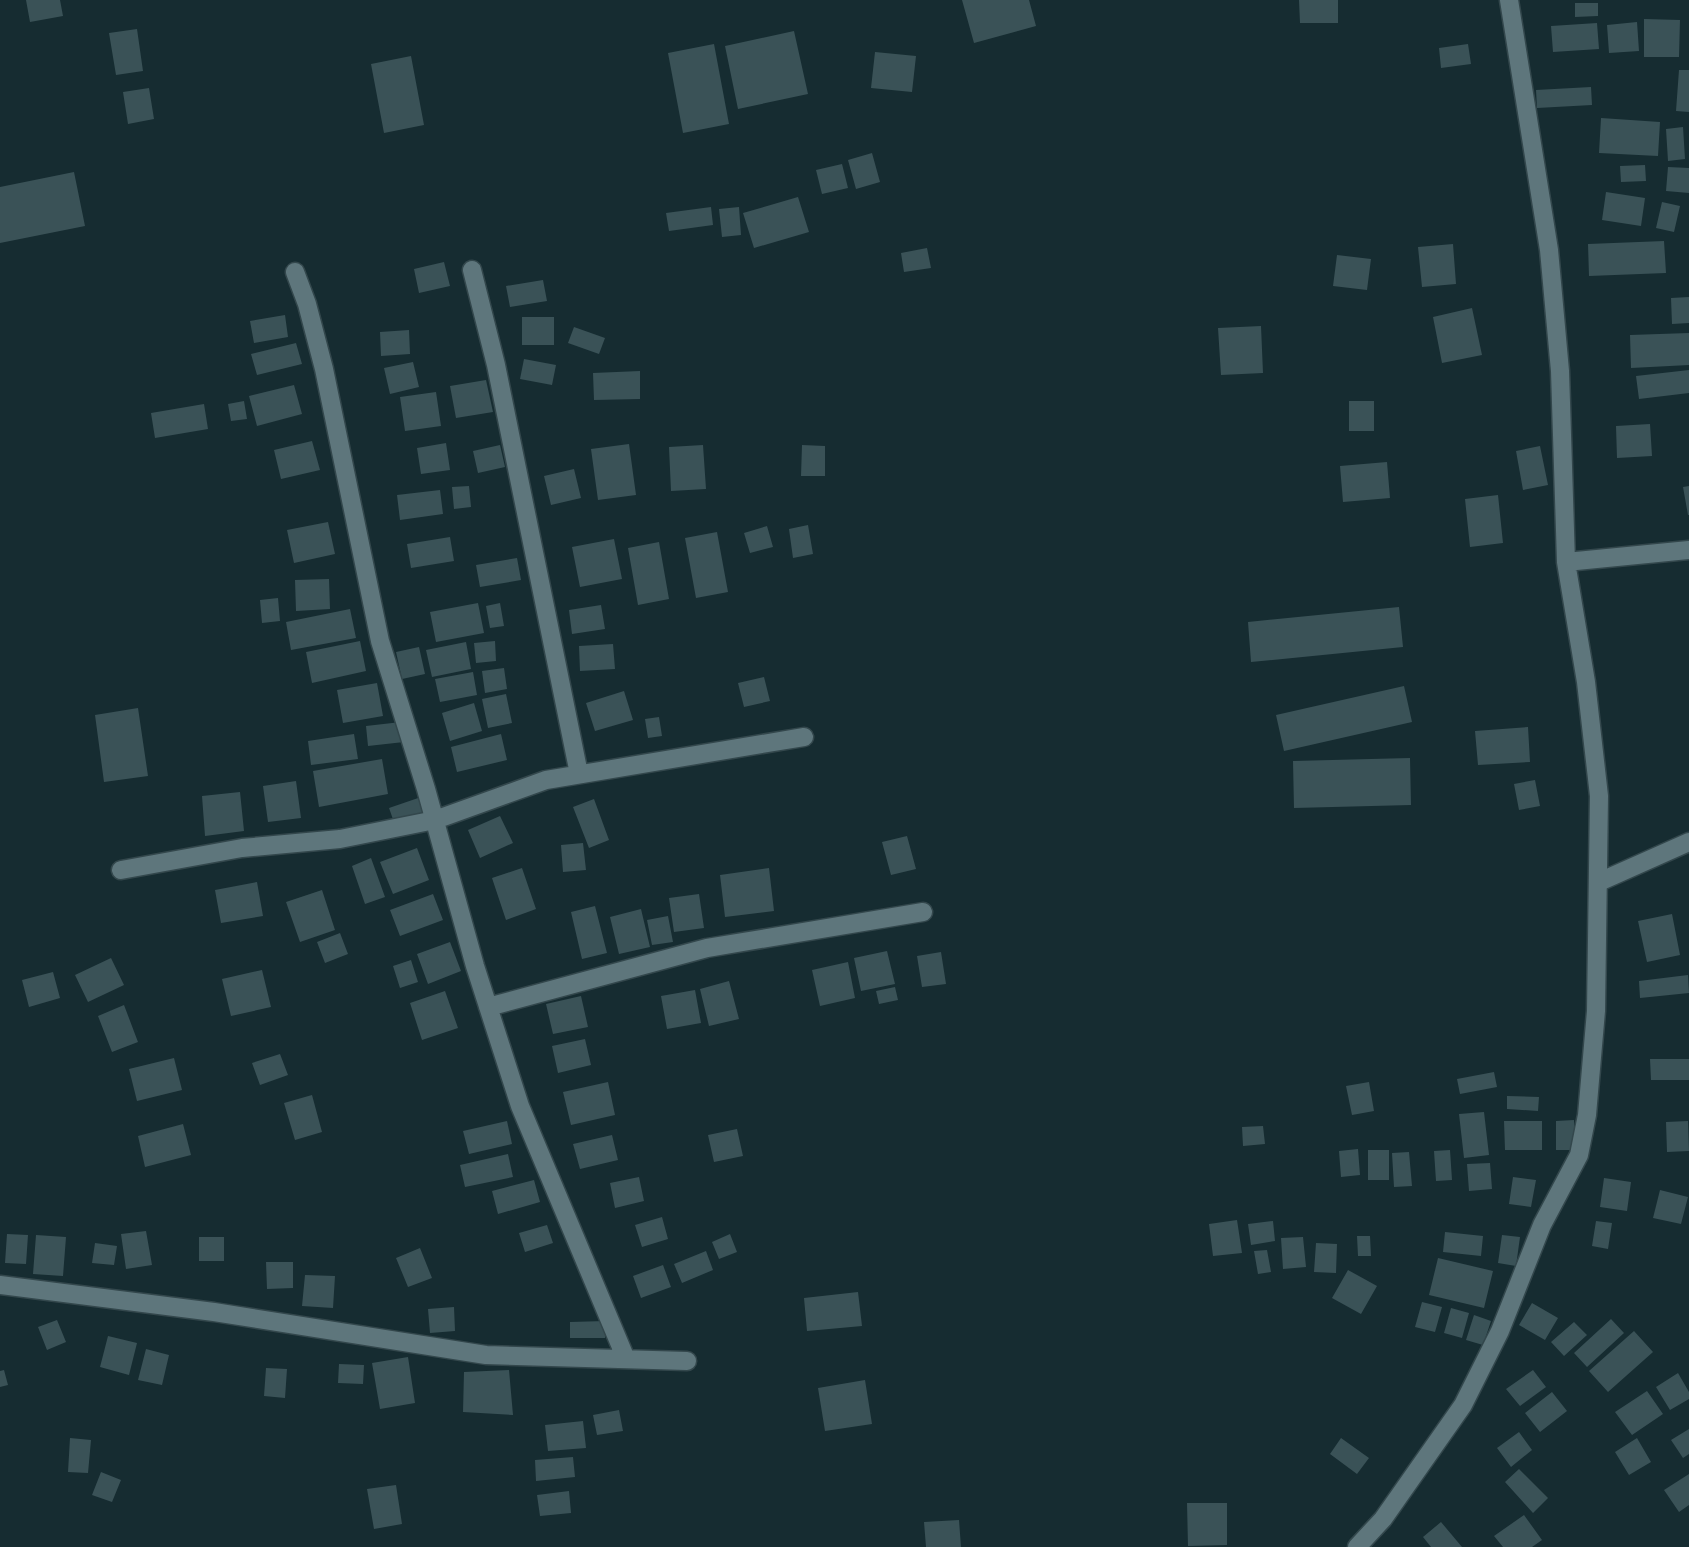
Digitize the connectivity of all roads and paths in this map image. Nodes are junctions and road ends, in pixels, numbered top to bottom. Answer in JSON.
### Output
{"nodes":[{"id":1,"x":1509,"y":0,"type":"edge"},
{"id":2,"x":471,"y":270,"type":"dead end"},
{"id":3,"x":295,"y":272,"type":"dead end"},
{"id":4,"x":1689,"y":550,"type":"edge"},
{"id":5,"x":1566,"y":562,"type":"junction"},
{"id":6,"x":804,"y":737,"type":"dead end"},
{"id":7,"x":579,"y":774,"type":"junction"},
{"id":8,"x":435,"y":820,"type":"junction"},
{"id":9,"x":1689,"y":842,"type":"edge"},
{"id":10,"x":121,"y":870,"type":"dead end"},
{"id":11,"x":1599,"y":882,"type":"junction"},
{"id":12,"x":923,"y":912,"type":"dead end"},
{"id":13,"x":488,"y":1007,"type":"junction"},
{"id":14,"x":0,"y":1285,"type":"edge"},
{"id":15,"x":626,"y":1359,"type":"junction"},
{"id":16,"x":687,"y":1361,"type":"dead end"},
{"id":17,"x":1357,"y":1547,"type":"edge"}],
"edges":[{"from":1,"to":5,"type":"street"},
{"from":2,"to":7,"type":"street"},
{"from":3,"to":8,"type":"street"},
{"from":4,"to":5,"type":"street"},
{"from":5,"to":11,"type":"street"},
{"from":6,"to":7,"type":"street"},
{"from":7,"to":8,"type":"street"},
{"from":8,"to":10,"type":"street"},
{"from":8,"to":13,"type":"street"},
{"from":9,"to":11,"type":"street"},
{"from":11,"to":17,"type":"street"},
{"from":12,"to":13,"type":"street"},
{"from":13,"to":15,"type":"street"},
{"from":14,"to":15,"type":"street"},
{"from":15,"to":16,"type":"street"}]}
